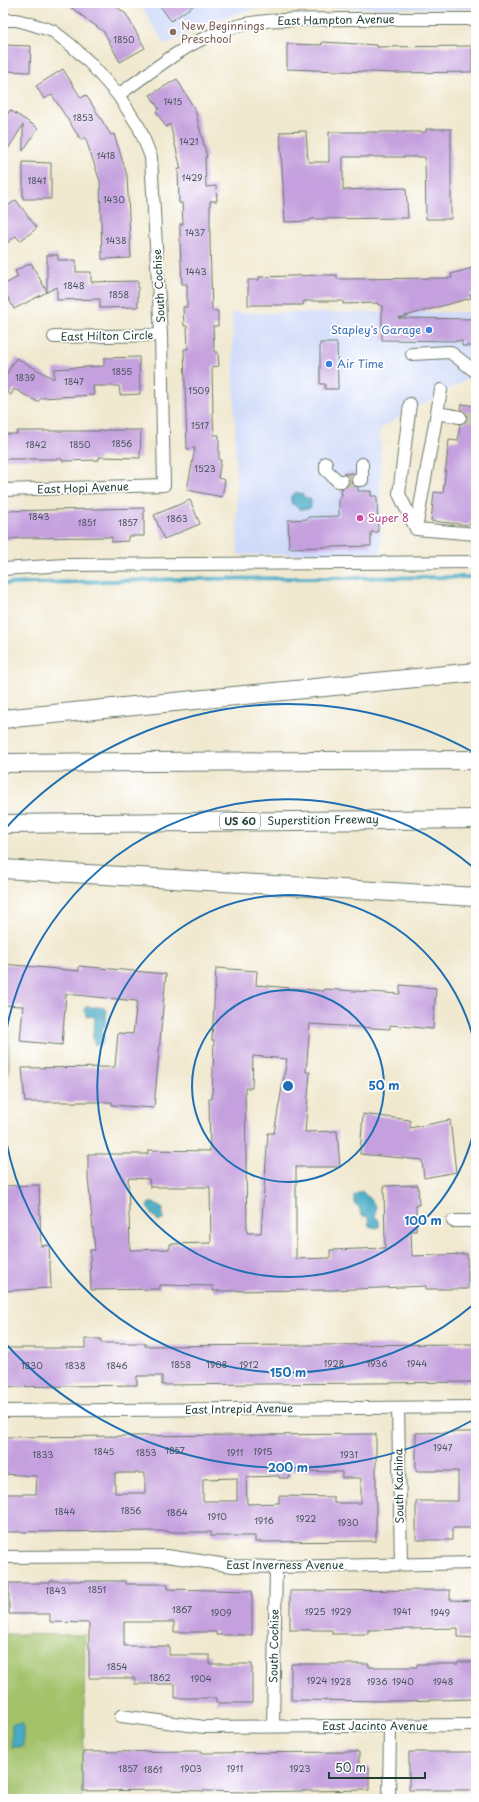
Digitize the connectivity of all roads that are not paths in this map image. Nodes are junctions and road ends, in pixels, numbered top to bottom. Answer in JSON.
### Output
{"nodes":[{"id":1,"x":476,"y":19,"type":"edge"},
{"id":2,"x":3,"y":20,"type":"edge"},
{"id":3,"x":118,"y":95,"type":"junction"},
{"id":4,"x":161,"y":335,"type":"junction"},
{"id":5,"x":54,"y":337,"type":"dead end"},
{"id":6,"x":412,"y":354,"type":"dead end"},
{"id":7,"x":476,"y":372,"type":"edge"},
{"id":8,"x":441,"y":390,"type":"dead end"},
{"id":9,"x":410,"y":404,"type":"dead end"},
{"id":10,"x":437,"y":413,"type":"junction"},
{"id":11,"x":460,"y":417,"type":"tunnel mouth"},
{"id":12,"x":326,"y":463,"type":"dead end"},
{"id":13,"x":362,"y":464,"type":"dead end"},
{"id":14,"x":342,"y":480,"type":"tunnel mouth"},
{"id":15,"x":358,"y":480,"type":"dead end"},
{"id":16,"x":164,"y":485,"type":"joint"},
{"id":17,"x":3,"y":490,"type":"edge"},
{"id":18,"x":416,"y":529,"type":"junction"},
{"id":19,"x":476,"y":534,"type":"edge"},
{"id":20,"x":476,"y":562,"type":"edge"},
{"id":21,"x":3,"y":569,"type":"edge"},
{"id":22,"x":476,"y":672,"type":"edge"},
{"id":23,"x":3,"y":718,"type":"edge"},
{"id":24,"x":476,"y":760,"type":"edge"},
{"id":25,"x":3,"y":763,"type":"edge"},
{"id":26,"x":476,"y":819,"type":"edge"},
{"id":27,"x":3,"y":824,"type":"edge"},
{"id":28,"x":3,"y":868,"type":"edge"},
{"id":29,"x":476,"y":897,"type":"edge"},
{"id":30,"x":453,"y":1221,"type":"dead end"},
{"id":31,"x":476,"y":1222,"type":"edge"},
{"id":32,"x":476,"y":1407,"type":"edge"},
{"id":33,"x":398,"y":1408,"type":"junction"},
{"id":34,"x":3,"y":1411,"type":"edge"},
{"id":35,"x":3,"y":1557,"type":"edge"},
{"id":36,"x":476,"y":1563,"type":"edge"},
{"id":37,"x":401,"y":1564,"type":"junction"},
{"id":38,"x":276,"y":1567,"type":"junction"},
{"id":39,"x":121,"y":1716,"type":"dead end"},
{"id":40,"x":476,"y":1725,"type":"edge"},
{"id":41,"x":273,"y":1726,"type":"junction"},
{"id":42,"x":390,"y":1726,"type":"junction"},
{"id":43,"x":389,"y":1799,"type":"edge"}],
"edges":[{"from":1,"to":3,"type":"street","name":"East Hampton Avenue"},
{"from":2,"to":3,"type":"street"},
{"from":3,"to":4,"type":"street","name":"South Cochise"},
{"from":4,"to":5,"type":"street","name":"East Hilton Circle"},
{"from":4,"to":16,"type":"street","name":"South Cochise"},
{"from":6,"to":7,"type":"street"},
{"from":8,"to":10,"type":"street"},
{"from":9,"to":18,"type":"street"},
{"from":10,"to":11,"type":"street"},
{"from":10,"to":18,"type":"street"},
{"from":12,"to":14,"type":"street"},
{"from":13,"to":15,"type":"street"},
{"from":16,"to":17,"type":"street","name":"East Hopi Avenue"},
{"from":18,"to":19,"type":"street"},
{"from":20,"to":21,"type":"street"},
{"from":22,"to":23,"type":"highway"},
{"from":24,"to":25,"type":"highway"},
{"from":26,"to":27,"type":"highway","name":"Superstition Freeway","number":"US 60"},
{"from":28,"to":29,"type":"highway"},
{"from":30,"to":31,"type":"street"},
{"from":32,"to":33,"type":"street","name":"East Intrepid Avenue"},
{"from":33,"to":34,"type":"street","name":"East Intrepid Avenue"},
{"from":33,"to":37,"type":"street","name":"South Kachina"},
{"from":35,"to":38,"type":"street","name":"East Inverness Avenue"},
{"from":36,"to":37,"type":"street","name":"East Inverness Avenue"},
{"from":37,"to":38,"type":"street","name":"East Inverness Avenue"},
{"from":38,"to":41,"type":"street","name":"South Cochise"},
{"from":39,"to":41,"type":"street","name":"East Jacinto Avenue"},
{"from":40,"to":42,"type":"street","name":"East Jacinto Avenue"},
{"from":41,"to":42,"type":"street","name":"East Jacinto Avenue"},
{"from":42,"to":43,"type":"street"}]}
